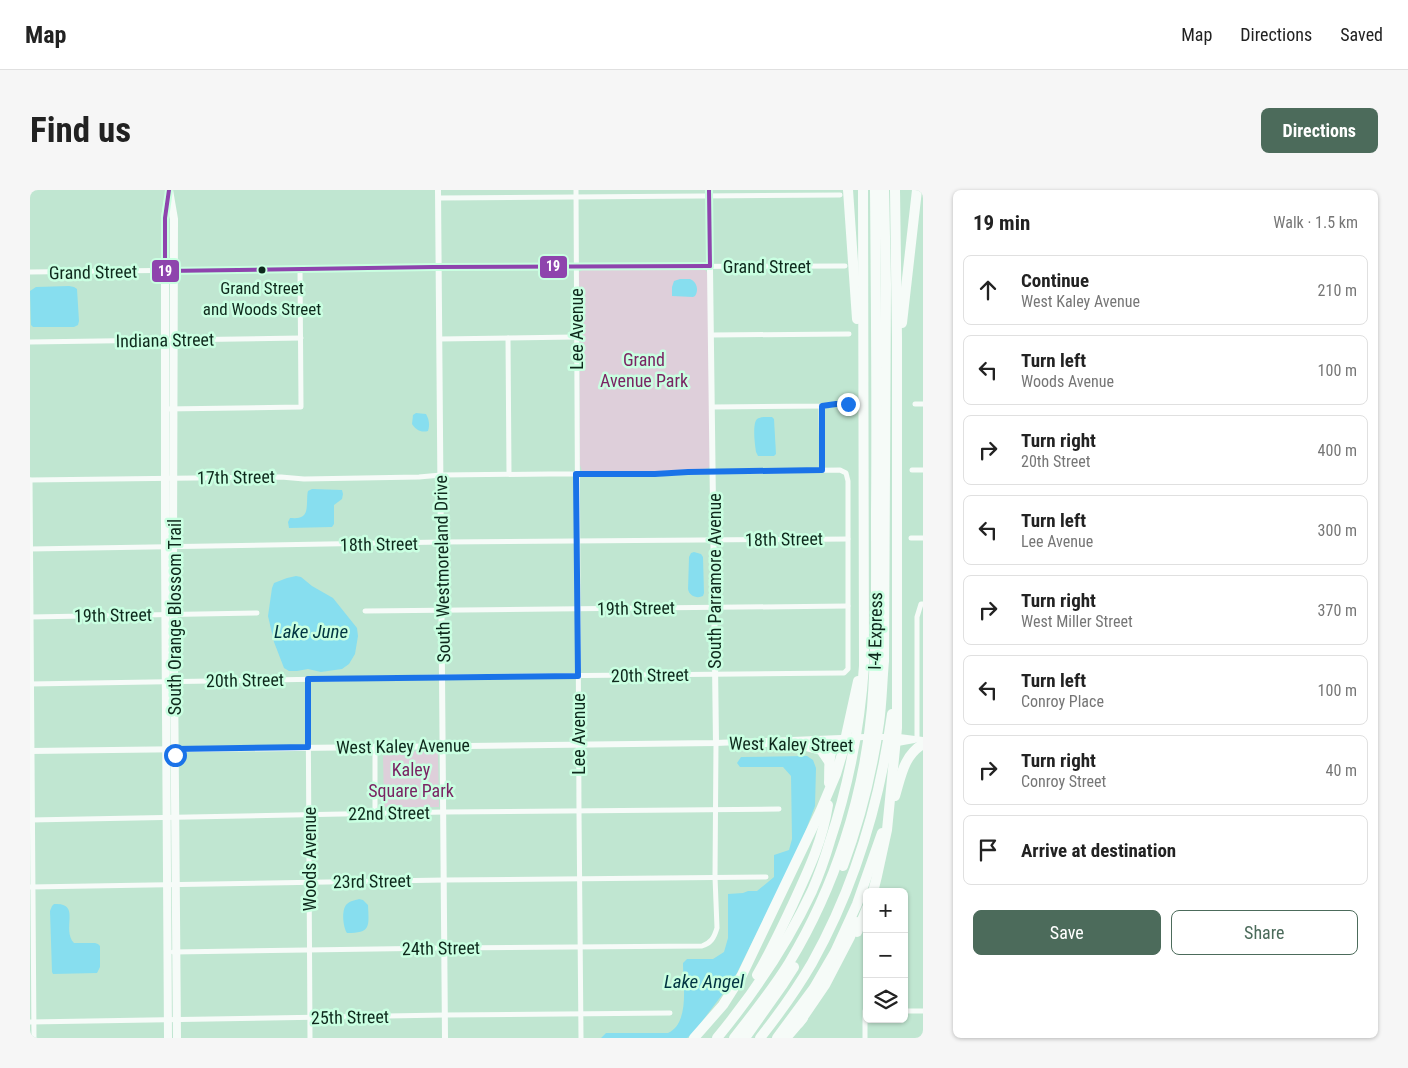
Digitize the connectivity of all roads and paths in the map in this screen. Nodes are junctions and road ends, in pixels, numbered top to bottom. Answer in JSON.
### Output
{"nodes":[{"id":1,"x":438,"y":190,"type":"edge"},
{"id":2,"x":576,"y":190,"type":"edge"},
{"id":3,"x":863,"y":190,"type":"edge"},
{"id":4,"x":895,"y":190,"type":"edge"},
{"id":5,"x":901,"y":190,"type":"edge"},
{"id":6,"x":917,"y":190,"type":"edge"},
{"id":7,"x":846,"y":192,"type":"edge"},
{"id":8,"x":881,"y":192,"type":"edge"},
{"id":9,"x":169,"y":193,"type":"edge"},
{"id":10,"x":709,"y":193,"type":"edge"},
{"id":11,"x":809,"y":193,"type":"edge"},
{"id":12,"x":438,"y":198,"type":"junction"},
{"id":13,"x":576,"y":198,"type":"junction"},
{"id":14,"x":710,"y":266,"type":"junction"},
{"id":15,"x":845,"y":266,"type":"dead end"},
{"id":16,"x":575,"y":267,"type":"junction"},
{"id":17,"x":439,"y":268,"type":"junction"},
{"id":18,"x":300,"y":270,"type":"junction"},
{"id":19,"x":169,"y":271,"type":"junction"},
{"id":20,"x":30,"y":272,"type":"edge"},
{"id":21,"x":886,"y":284,"type":"junction"},
{"id":22,"x":849,"y":334,"type":"dead end"},
{"id":23,"x":712,"y":335,"type":"junction"},
{"id":24,"x":575,"y":337,"type":"junction"},
{"id":25,"x":301,"y":338,"type":"junction"},
{"id":26,"x":440,"y":338,"type":"junction"},
{"id":27,"x":508,"y":338,"type":"junction"},
{"id":28,"x":897,"y":338,"type":"junction"},
{"id":29,"x":165,"y":340,"type":"junction"},
{"id":30,"x":174,"y":340,"type":"junction"},
{"id":31,"x":30,"y":342,"type":"edge"},
{"id":32,"x":848,"y":404,"type":"dead end"},
{"id":33,"x":915,"y":404,"type":"dead end"},
{"id":34,"x":923,"y":404,"type":"edge"},
{"id":35,"x":822,"y":406,"type":"junction"},
{"id":36,"x":712,"y":408,"type":"junction"},
{"id":37,"x":169,"y":409,"type":"junction"},
{"id":38,"x":863,"y":427,"type":"junction"},
{"id":39,"x":822,"y":470,"type":"junction"},
{"id":40,"x":912,"y":470,"type":"dead end"},
{"id":41,"x":923,"y":470,"type":"edge"},
{"id":42,"x":713,"y":472,"type":"junction"},
{"id":43,"x":509,"y":474,"type":"junction"},
{"id":44,"x":576,"y":474,"type":"junction"},
{"id":45,"x":441,"y":475,"type":"junction"},
{"id":46,"x":169,"y":478,"type":"junction"},
{"id":47,"x":30,"y":480,"type":"edge"},
{"id":48,"x":848,"y":538,"type":"junction"},
{"id":49,"x":912,"y":538,"type":"dead end"},
{"id":50,"x":923,"y":538,"type":"edge"},
{"id":51,"x":714,"y":540,"type":"junction"},
{"id":52,"x":442,"y":542,"type":"junction"},
{"id":53,"x":577,"y":542,"type":"junction"},
{"id":54,"x":169,"y":547,"type":"junction"},
{"id":55,"x":30,"y":549,"type":"edge"},
{"id":56,"x":922,"y":604,"type":"edge"},
{"id":57,"x":848,"y":606,"type":"junction"},
{"id":58,"x":714,"y":608,"type":"junction"},
{"id":59,"x":577,"y":609,"type":"junction"},
{"id":60,"x":442,"y":610,"type":"junction"},
{"id":61,"x":365,"y":611,"type":"dead end"},
{"id":62,"x":257,"y":612,"type":"dead end"},
{"id":63,"x":170,"y":614,"type":"junction"},
{"id":64,"x":31,"y":617,"type":"edge"},
{"id":65,"x":714,"y":674,"type":"junction"},
{"id":66,"x":578,"y":676,"type":"junction"},
{"id":67,"x":443,"y":677,"type":"junction"},
{"id":68,"x":308,"y":679,"type":"junction"},
{"id":69,"x":170,"y":682,"type":"junction"},
{"id":70,"x":31,"y":684,"type":"edge"},
{"id":71,"x":853,"y":728,"type":"junction"},
{"id":72,"x":871,"y":731,"type":"junction"},
{"id":73,"x":892,"y":731,"type":"junction"},
{"id":74,"x":921,"y":741,"type":"edge"},
{"id":75,"x":716,"y":742,"type":"junction"},
{"id":76,"x":578,"y":744,"type":"junction"},
{"id":77,"x":899,"y":744,"type":"junction"},
{"id":78,"x":444,"y":745,"type":"junction"},
{"id":79,"x":802,"y":745,"type":"junction"},
{"id":80,"x":375,"y":746,"type":"junction"},
{"id":81,"x":834,"y":746,"type":"junction"},
{"id":82,"x":308,"y":747,"type":"junction"},
{"id":83,"x":170,"y":749,"type":"junction"},
{"id":84,"x":31,"y":751,"type":"edge"},
{"id":85,"x":830,"y":763,"type":"junction"},
{"id":86,"x":898,"y":772,"type":"junction"},
{"id":87,"x":830,"y":778,"type":"junction"},
{"id":88,"x":865,"y":778,"type":"junction"},
{"id":89,"x":827,"y":807,"type":"junction"},
{"id":90,"x":779,"y":809,"type":"dead end"},
{"id":91,"x":715,"y":810,"type":"junction"},
{"id":92,"x":444,"y":812,"type":"junction"},
{"id":93,"x":578,"y":812,"type":"junction"},
{"id":94,"x":375,"y":814,"type":"junction"},
{"id":95,"x":309,"y":815,"type":"junction"},
{"id":96,"x":171,"y":817,"type":"junction"},
{"id":97,"x":31,"y":820,"type":"edge"},
{"id":98,"x":882,"y":843,"type":"junction"},
{"id":99,"x":871,"y":866,"type":"junction"},
{"id":100,"x":715,"y":877,"type":"junction"},
{"id":101,"x":766,"y":877,"type":"dead end"},
{"id":102,"x":580,"y":879,"type":"junction"},
{"id":103,"x":444,"y":880,"type":"junction"},
{"id":104,"x":309,"y":883,"type":"junction"},
{"id":105,"x":167,"y":885,"type":"junction"},
{"id":106,"x":176,"y":885,"type":"junction"},
{"id":107,"x":32,"y":887,"type":"edge"},
{"id":108,"x":874,"y":888,"type":"edge"},
{"id":109,"x":863,"y":918,"type":"edge"},
{"id":110,"x":712,"y":940,"type":"joint"},
{"id":111,"x":580,"y":946,"type":"junction"},
{"id":112,"x":445,"y":948,"type":"junction"},
{"id":113,"x":310,"y":950,"type":"junction"},
{"id":114,"x":172,"y":952,"type":"junction"},
{"id":115,"x":32,"y":955,"type":"edge"},
{"id":116,"x":741,"y":1010,"type":"junction"},
{"id":117,"x":908,"y":1011,"type":"edge"},
{"id":118,"x":923,"y":1011,"type":"edge"},
{"id":119,"x":670,"y":1013,"type":"dead end"},
{"id":120,"x":581,"y":1014,"type":"junction"},
{"id":121,"x":445,"y":1015,"type":"junction"},
{"id":122,"x":310,"y":1018,"type":"junction"},
{"id":123,"x":172,"y":1020,"type":"junction"},
{"id":124,"x":32,"y":1022,"type":"edge"},
{"id":125,"x":798,"y":1023,"type":"junction"},
{"id":126,"x":866,"y":1023,"type":"edge"},
{"id":127,"x":34,"y":1038,"type":"edge"},
{"id":128,"x":168,"y":1038,"type":"edge"},
{"id":129,"x":177,"y":1038,"type":"edge"},
{"id":130,"x":310,"y":1038,"type":"edge"},
{"id":131,"x":446,"y":1038,"type":"edge"},
{"id":132,"x":581,"y":1038,"type":"edge"},
{"id":133,"x":694,"y":1038,"type":"edge"},
{"id":134,"x":698,"y":1038,"type":"edge"},
{"id":135,"x":717,"y":1038,"type":"edge"},
{"id":136,"x":734,"y":1038,"type":"edge"},
{"id":137,"x":745,"y":1038,"type":"edge"},
{"id":138,"x":760,"y":1038,"type":"edge"},
{"id":139,"x":777,"y":1038,"type":"edge"},
{"id":140,"x":786,"y":1038,"type":"edge"},
{"id":141,"x":865,"y":1038,"type":"edge"}],
"edges":[{"from":1,"to":12,"type":"street","name":"South Westmoreland Drive"},
{"from":2,"to":13,"type":"street","name":"Lee Avenue"},
{"from":3,"to":38,"type":"highway"},
{"from":4,"to":28,"type":"highway"},
{"from":5,"to":21,"type":"highway"},
{"from":6,"to":28,"type":"highway"},
{"from":7,"to":11,"type":"street"},
{"from":7,"to":38,"type":"highway"},
{"from":8,"to":21,"type":"highway","name":"I-4 Express"},
{"from":8,"to":72,"type":"highway","name":"I-4 Express"},
{"from":9,"to":19,"type":"main road","name":"South Orange Blossom Trail"},
{"from":10,"to":11,"type":"street"},
{"from":10,"to":13,"type":"street"},
{"from":10,"to":14,"type":"street","name":"South Parramore Avenue"},
{"from":12,"to":13,"type":"street"},
{"from":12,"to":17,"type":"street","name":"South Westmoreland Drive"},
{"from":13,"to":16,"type":"street","name":"Lee Avenue"},
{"from":14,"to":15,"type":"street","name":"Grand Street"},
{"from":14,"to":16,"type":"street","name":"Grand Street"},
{"from":14,"to":23,"type":"street","name":"South Parramore Avenue"},
{"from":16,"to":17,"type":"street","name":"Grand Street"},
{"from":16,"to":24,"type":"street","name":"Lee Avenue"},
{"from":17,"to":18,"type":"street","name":"Grand Street"},
{"from":17,"to":26,"type":"street","name":"South Westmoreland Drive"},
{"from":18,"to":19,"type":"street","name":"Grand Street"},
{"from":18,"to":25,"type":"street"},
{"from":19,"to":20,"type":"street","name":"Grand Street"},
{"from":19,"to":29,"type":"main road","name":"South Orange Blossom Trail"},
{"from":19,"to":30,"type":"main road","name":"South Orange Blossom Trail"},
{"from":21,"to":72,"type":"highway","name":"I-4 Express"},
{"from":22,"to":23,"type":"street"},
{"from":23,"to":36,"type":"street","name":"South Parramore Avenue"},
{"from":24,"to":27,"type":"street"},
{"from":24,"to":44,"type":"street","name":"Lee Avenue"},
{"from":25,"to":30,"type":"street","name":"Indiana Street"},
{"from":25,"to":37,"type":"street"},
{"from":26,"to":27,"type":"street"},
{"from":26,"to":45,"type":"street","name":"South Westmoreland Drive"},
{"from":27,"to":43,"type":"street"},
{"from":28,"to":73,"type":"highway"},
{"from":29,"to":30,"type":"street","name":"Indiana Street"},
{"from":29,"to":31,"type":"street","name":"Indiana Street"},
{"from":29,"to":37,"type":"main road","name":"South Orange Blossom Trail"},
{"from":30,"to":37,"type":"main road","name":"South Orange Blossom Trail"},
{"from":32,"to":35,"type":"street"},
{"from":33,"to":34,"type":"street"},
{"from":35,"to":36,"type":"street"},
{"from":35,"to":39,"type":"street"},
{"from":36,"to":42,"type":"street","name":"South Parramore Avenue"},
{"from":37,"to":46,"type":"main road","name":"South Orange Blossom Trail"},
{"from":38,"to":71,"type":"highway"},
{"from":39,"to":42,"type":"street","name":"17th Street"},
{"from":39,"to":48,"type":"street","name":"17th Street"},
{"from":40,"to":41,"type":"street"},
{"from":42,"to":44,"type":"street","name":"17th Street"},
{"from":42,"to":51,"type":"street","name":"South Parramore Avenue"},
{"from":43,"to":44,"type":"street","name":"17th Street"},
{"from":43,"to":45,"type":"street","name":"17th Street"},
{"from":44,"to":53,"type":"street","name":"Lee Avenue"},
{"from":45,"to":46,"type":"street","name":"17th Street"},
{"from":45,"to":52,"type":"street","name":"South Westmoreland Drive"},
{"from":46,"to":47,"type":"street","name":"17th Street"},
{"from":46,"to":54,"type":"main road","name":"South Orange Blossom Trail"},
{"from":47,"to":55,"type":"street"},
{"from":48,"to":51,"type":"street","name":"18th Street"},
{"from":48,"to":57,"type":"street"},
{"from":49,"to":50,"type":"street"},
{"from":51,"to":53,"type":"street","name":"18th Street"},
{"from":51,"to":58,"type":"street","name":"South Parramore Avenue"},
{"from":52,"to":53,"type":"street","name":"18th Street"},
{"from":52,"to":54,"type":"street","name":"18th Street"},
{"from":52,"to":60,"type":"street","name":"South Westmoreland Drive"},
{"from":53,"to":59,"type":"street","name":"Lee Avenue"},
{"from":54,"to":55,"type":"street","name":"18th Street"},
{"from":54,"to":63,"type":"main road","name":"South Orange Blossom Trail"},
{"from":55,"to":64,"type":"street"},
{"from":56,"to":74,"type":"street"},
{"from":57,"to":58,"type":"street","name":"19th Street"},
{"from":57,"to":65,"type":"street","name":"20th Street"},
{"from":58,"to":59,"type":"street","name":"19th Street"},
{"from":58,"to":65,"type":"street","name":"South Parramore Avenue"},
{"from":59,"to":60,"type":"street","name":"19th Street"},
{"from":59,"to":66,"type":"street","name":"Lee Avenue"},
{"from":60,"to":61,"type":"street","name":"19th Street"},
{"from":60,"to":67,"type":"street","name":"South Westmoreland Drive"},
{"from":62,"to":63,"type":"street","name":"19th Street"},
{"from":63,"to":64,"type":"street","name":"19th Street"},
{"from":63,"to":69,"type":"main road","name":"South Orange Blossom Trail"},
{"from":64,"to":70,"type":"street"},
{"from":65,"to":66,"type":"street","name":"20th Street"},
{"from":65,"to":75,"type":"street","name":"South Parramore Avenue"},
{"from":66,"to":67,"type":"street","name":"20th Street"},
{"from":66,"to":76,"type":"street","name":"Lee Avenue"},
{"from":67,"to":68,"type":"street","name":"20th Street"},
{"from":67,"to":78,"type":"street","name":"South Westmoreland Drive"},
{"from":68,"to":69,"type":"street","name":"20th Street"},
{"from":68,"to":82,"type":"street","name":"Woods Avenue"},
{"from":69,"to":70,"type":"street","name":"20th Street"},
{"from":69,"to":83,"type":"main road","name":"South Orange Blossom Trail"},
{"from":70,"to":84,"type":"street"},
{"from":71,"to":116,"type":"highway"},
{"from":71,"to":133,"type":"highway"},
{"from":72,"to":73,"type":"street","name":"West Kaley Street"},
{"from":72,"to":75,"type":"street","name":"West Kaley Street"},
{"from":72,"to":81,"type":"highway"},
{"from":72,"to":88,"type":"highway","name":"I-4 Express"},
{"from":73,"to":74,"type":"street","name":"West Kaley Street"},
{"from":73,"to":77,"type":"highway"},
{"from":73,"to":98,"type":"highway"},
{"from":73,"to":138,"type":"highway"},
{"from":74,"to":77,"type":"street","name":"West Kaley Street"},
{"from":74,"to":98,"type":"highway"},
{"from":75,"to":76,"type":"street","name":"West Kaley Avenue"},
{"from":75,"to":79,"type":"street","name":"West Kaley Street"},
{"from":75,"to":91,"type":"street","name":"South Parramore Avenue"},
{"from":76,"to":78,"type":"street","name":"West Kaley Avenue"},
{"from":76,"to":93,"type":"street","name":"Lee Avenue"},
{"from":77,"to":81,"type":"street","name":"West Kaley Street"},
{"from":77,"to":86,"type":"highway"},
{"from":78,"to":80,"type":"street","name":"West Kaley Avenue"},
{"from":78,"to":92,"type":"street","name":"South Westmoreland Drive"},
{"from":79,"to":81,"type":"street","name":"West Kaley Street"},
{"from":79,"to":85,"type":"highway"},
{"from":80,"to":82,"type":"street","name":"West Kaley Avenue"},
{"from":80,"to":94,"type":"street"},
{"from":81,"to":85,"type":"highway"},
{"from":82,"to":83,"type":"street","name":"West Kaley Avenue"},
{"from":82,"to":95,"type":"street","name":"Woods Avenue"},
{"from":83,"to":84,"type":"street","name":"West Kaley Avenue"},
{"from":83,"to":96,"type":"main road","name":"South Orange Blossom Trail"},
{"from":84,"to":97,"type":"street"},
{"from":85,"to":87,"type":"highway"},
{"from":86,"to":87,"type":"highway"},
{"from":86,"to":98,"type":"highway"},
{"from":87,"to":89,"type":"highway"},
{"from":88,"to":136,"type":"highway","name":"I-4 Express"},
{"from":88,"to":137,"type":"highway","name":"I-4 Express"},
{"from":89,"to":116,"type":"highway"},
{"from":89,"to":134,"type":"highway"},
{"from":90,"to":91,"type":"street","name":"22nd Street"},
{"from":91,"to":93,"type":"street","name":"22nd Street"},
{"from":91,"to":100,"type":"street","name":"South Parramore Avenue"},
{"from":92,"to":93,"type":"street","name":"22nd Street"},
{"from":92,"to":94,"type":"street","name":"22nd Street"},
{"from":92,"to":103,"type":"street","name":"South Westmoreland Drive"},
{"from":93,"to":102,"type":"street","name":"Lee Avenue"},
{"from":94,"to":95,"type":"street","name":"22nd Street"},
{"from":95,"to":96,"type":"street","name":"22nd Street"},
{"from":95,"to":104,"type":"street","name":"Woods Avenue"},
{"from":96,"to":97,"type":"street","name":"22nd Street"},
{"from":96,"to":105,"type":"main road","name":"South Orange Blossom Trail"},
{"from":96,"to":106,"type":"main road","name":"South Orange Blossom Trail"},
{"from":97,"to":107,"type":"street"},
{"from":98,"to":99,"type":"highway"},
{"from":98,"to":108,"type":"highway"},
{"from":99,"to":125,"type":"highway"},
{"from":99,"to":139,"type":"highway"},
{"from":100,"to":101,"type":"street","name":"23rd Street"},
{"from":100,"to":102,"type":"street","name":"23rd Street"},
{"from":100,"to":110,"type":"street","name":"South Parramore Avenue"},
{"from":102,"to":103,"type":"street","name":"23rd Street"},
{"from":102,"to":111,"type":"street","name":"Lee Avenue"},
{"from":103,"to":104,"type":"street","name":"23rd Street"},
{"from":103,"to":112,"type":"street","name":"South Westmoreland Drive"},
{"from":104,"to":106,"type":"street","name":"23rd Street"},
{"from":104,"to":113,"type":"street","name":"Woods Avenue"},
{"from":105,"to":106,"type":"street","name":"23rd Street"},
{"from":105,"to":107,"type":"street","name":"23rd Street"},
{"from":105,"to":114,"type":"main road","name":"South Orange Blossom Trail"},
{"from":106,"to":114,"type":"main road","name":"South Orange Blossom Trail"},
{"from":107,"to":115,"type":"street"},
{"from":109,"to":125,"type":"highway"},
{"from":110,"to":111,"type":"street","name":"24th Street"},
{"from":111,"to":112,"type":"street","name":"24th Street"},
{"from":111,"to":120,"type":"street","name":"Lee Avenue"},
{"from":112,"to":113,"type":"street","name":"24th Street"},
{"from":112,"to":121,"type":"street","name":"South Westmoreland Drive"},
{"from":113,"to":114,"type":"street","name":"24th Street"},
{"from":113,"to":122,"type":"street","name":"Woods Avenue"},
{"from":114,"to":123,"type":"main road","name":"South Orange Blossom Trail"},
{"from":115,"to":124,"type":"street"},
{"from":116,"to":135,"type":"highway"},
{"from":117,"to":118,"type":"street"},
{"from":119,"to":120,"type":"street","name":"25th Street"},
{"from":120,"to":121,"type":"street","name":"25th Street"},
{"from":120,"to":132,"type":"street","name":"Lee Avenue"},
{"from":121,"to":122,"type":"street","name":"25th Street"},
{"from":121,"to":131,"type":"street","name":"South Westmoreland Drive"},
{"from":122,"to":123,"type":"street","name":"25th Street"},
{"from":122,"to":130,"type":"street","name":"Woods Avenue"},
{"from":123,"to":124,"type":"street","name":"25th Street"},
{"from":123,"to":128,"type":"main road","name":"South Orange Blossom Trail"},
{"from":123,"to":129,"type":"main road","name":"South Orange Blossom Trail"},
{"from":124,"to":127,"type":"street"},
{"from":125,"to":140,"type":"highway"},
{"from":126,"to":141,"type":"street"}]}
